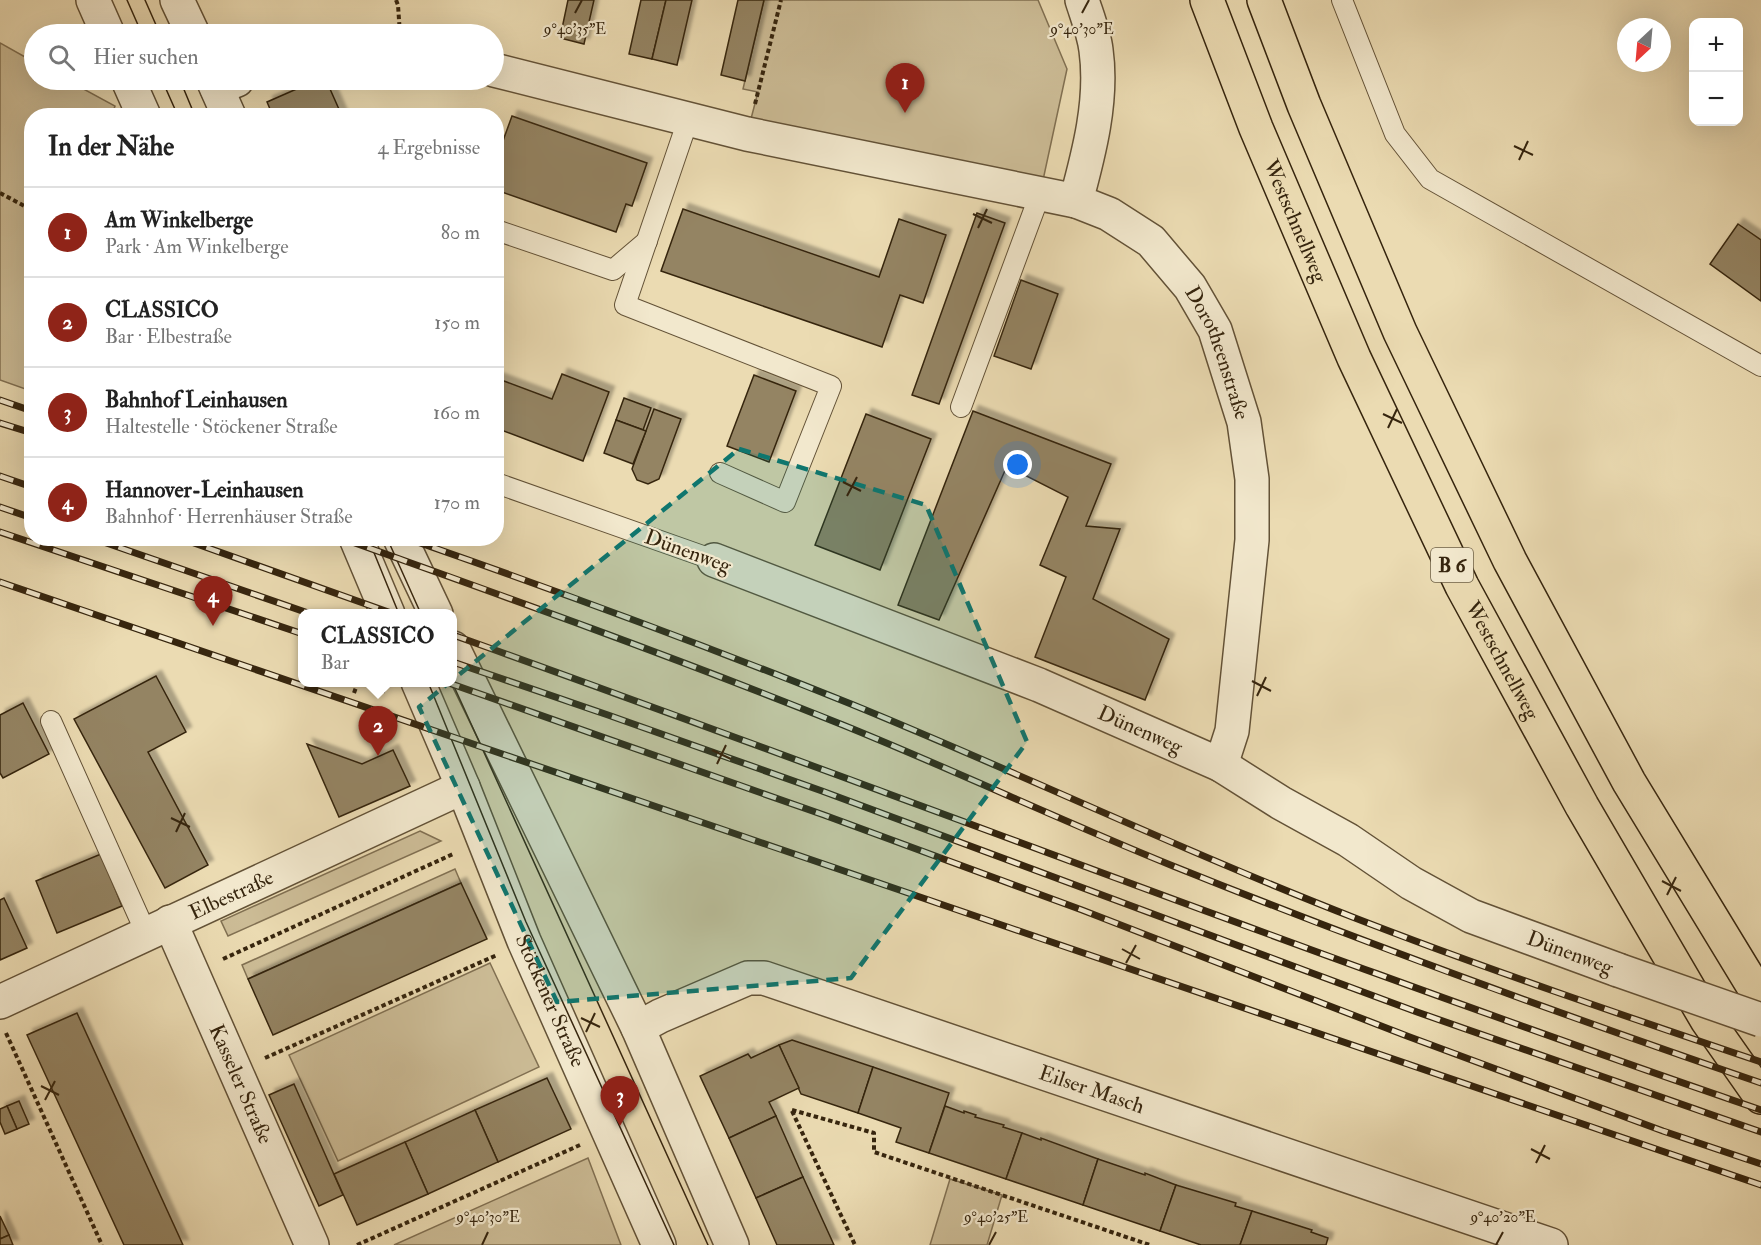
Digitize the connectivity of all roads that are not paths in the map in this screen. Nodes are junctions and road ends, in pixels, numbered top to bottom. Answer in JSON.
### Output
{"nodes":[{"id":1,"x":93,"y":0,"type":"edge"},
{"id":2,"x":177,"y":0,"type":"edge"},
{"id":3,"x":1082,"y":0,"type":"edge"},
{"id":4,"x":1208,"y":0,"type":"edge"},
{"id":5,"x":1264,"y":0,"type":"edge"},
{"id":6,"x":1342,"y":0,"type":"edge"},
{"id":7,"x":104,"y":24,"type":"edge"},
{"id":8,"x":188,"y":24,"type":"edge"},
{"id":9,"x":504,"y":73,"type":"edge"},
{"id":10,"x":132,"y":90,"type":"edge"},
{"id":11,"x":140,"y":108,"type":"edge"},
{"id":12,"x":688,"y":120,"type":"junction"},
{"id":13,"x":1040,"y":194,"type":"junction"},
{"id":14,"x":1076,"y":201,"type":"junction"},
{"id":15,"x":504,"y":233,"type":"edge"},
{"id":16,"x":646,"y":242,"type":"junction"},
{"id":17,"x":1761,"y":366,"type":"edge"},
{"id":18,"x":961,"y":407,"type":"dead end"},
{"id":19,"x":720,"y":473,"type":"dead end"},
{"id":20,"x":504,"y":486,"type":"edge"},
{"id":21,"x":359,"y":546,"type":"edge"},
{"id":22,"x":404,"y":546,"type":"edge"},
{"id":23,"x":714,"y":560,"type":"joint"},
{"id":24,"x":386,"y":609,"type":"edge"},
{"id":25,"x":434,"y":609,"type":"edge"},
{"id":26,"x":457,"y":656,"type":"edge"},
{"id":27,"x":420,"y":687,"type":"edge"},
{"id":28,"x":51,"y":721,"type":"dead end"},
{"id":29,"x":1221,"y":765,"type":"junction"},
{"id":30,"x":463,"y":787,"type":"junction"},
{"id":31,"x":158,"y":927,"type":"junction"},
{"id":32,"x":1761,"y":999,"type":"edge"},
{"id":33,"x":2,"y":1016,"type":"edge"},
{"id":34,"x":1761,"y":1020,"type":"edge"},
{"id":35,"x":638,"y":1028,"type":"junction"},
{"id":36,"x":1761,"y":1098,"type":"edge"},
{"id":37,"x":312,"y":1245,"type":"edge"},
{"id":38,"x":659,"y":1245,"type":"edge"},
{"id":39,"x":732,"y":1245,"type":"edge"},
{"id":40,"x":1551,"y":1245,"type":"edge"}],
"edges":[{"from":1,"to":7,"type":"street"},
{"from":2,"to":8,"type":"street"},
{"from":3,"to":14,"type":"street"},
{"from":4,"to":36,"type":"highway","name":"Westschnellweg","number":"B 6"},
{"from":5,"to":32,"type":"highway","number":"B 6"},
{"from":6,"to":17,"type":"lane"},
{"from":9,"to":12,"type":"street","name":"Dorotheenstraße"},
{"from":10,"to":11,"type":"street"},
{"from":12,"to":13,"type":"street","name":"Dorotheenstraße"},
{"from":12,"to":16,"type":"lane"},
{"from":13,"to":14,"type":"street","name":"Dorotheenstraße"},
{"from":13,"to":18,"type":"lane"},
{"from":14,"to":29,"type":"street","name":"Dorotheenstraße"},
{"from":15,"to":16,"type":"lane"},
{"from":16,"to":19,"type":"lane"},
{"from":20,"to":23,"type":"lane","name":"Dünenweg"},
{"from":21,"to":24,"type":"street"},
{"from":22,"to":25,"type":"street"},
{"from":23,"to":29,"type":"street","name":"Dünenweg"},
{"from":26,"to":35,"type":"street"},
{"from":27,"to":30,"type":"street","name":"Stöckener Straße"},
{"from":28,"to":31,"type":"lane"},
{"from":29,"to":34,"type":"street","name":"Dünenweg","bridge":true},
{"from":30,"to":31,"type":"street","name":"Elbestraße"},
{"from":30,"to":38,"type":"street","name":"Stöckener Straße"},
{"from":31,"to":33,"type":"street","name":"Elbestraße"},
{"from":31,"to":37,"type":"street","name":"Kasseler Straße"},
{"from":35,"to":39,"type":"street"},
{"from":35,"to":40,"type":"street","name":"Eilser Masch"}]}
